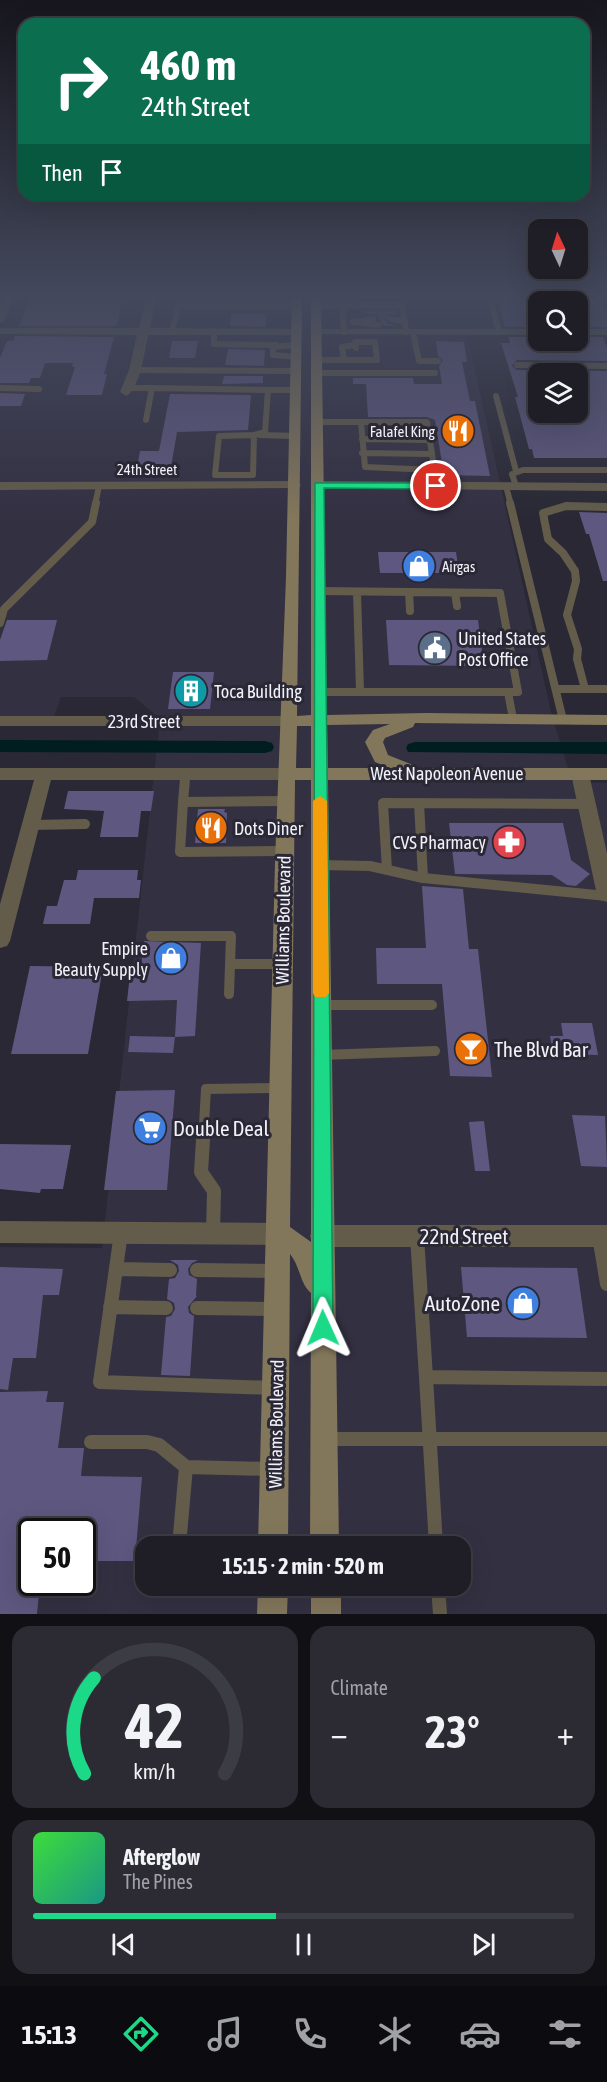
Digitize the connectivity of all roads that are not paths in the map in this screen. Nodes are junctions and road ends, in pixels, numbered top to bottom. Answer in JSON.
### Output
{"nodes":[{"id":1,"x":316,"y":369,"type":"edge"},
{"id":2,"x":362,"y":369,"type":"edge"},
{"id":3,"x":135,"y":370,"type":"joint"},
{"id":4,"x":296,"y":371,"type":"joint"},
{"id":5,"x":435,"y":373,"type":"dead end"},
{"id":6,"x":0,"y":388,"type":"edge"},
{"id":7,"x":152,"y":388,"type":"junction"},
{"id":8,"x":39,"y":389,"type":"dead end"},
{"id":9,"x":127,"y":390,"type":"joint"},
{"id":10,"x":268,"y":390,"type":"junction"},
{"id":11,"x":295,"y":390,"type":"junction"},
{"id":12,"x":496,"y":396,"type":"dead end"},
{"id":13,"x":146,"y":420,"type":"dead end"},
{"id":14,"x":317,"y":422,"type":"junction"},
{"id":15,"x":361,"y":422,"type":"junction"},
{"id":16,"x":257,"y":435,"type":"junction"},
{"id":17,"x":296,"y":436,"type":"junction"},
{"id":18,"x":362,"y":439,"type":"junction"},
{"id":19,"x":429,"y":440,"type":"junction"},
{"id":20,"x":295,"y":453,"type":"junction"},
{"id":21,"x":362,"y":453,"type":"junction"},
{"id":22,"x":432,"y":454,"type":"junction"},
{"id":23,"x":434,"y":470,"type":"junction"},
{"id":24,"x":607,"y":470,"type":"edge"},
{"id":25,"x":516,"y":471,"type":"junction"},
{"id":26,"x":218,"y":480,"type":"junction"},
{"id":27,"x":294,"y":485,"type":"junction"},
{"id":28,"x":319,"y":485,"type":"junction"},
{"id":29,"x":0,"y":486,"type":"edge"},
{"id":30,"x":99,"y":486,"type":"junction"},
{"id":31,"x":436,"y":486,"type":"junction"},
{"id":32,"x":511,"y":486,"type":"junction"},
{"id":33,"x":607,"y":487,"type":"edge"},
{"id":34,"x":607,"y":507,"type":"edge"},
{"id":35,"x":319,"y":514,"type":"junction"},
{"id":36,"x":320,"y":591,"type":"junction"},
{"id":37,"x":357,"y":592,"type":"junction"},
{"id":38,"x":409,"y":592,"type":"junction"},
{"id":39,"x":455,"y":593,"type":"junction"},
{"id":40,"x":457,"y":606,"type":"dead end"},
{"id":41,"x":410,"y":610,"type":"dead end"},
{"id":42,"x":0,"y":623,"type":"edge"},
{"id":43,"x":556,"y":689,"type":"junction"},
{"id":44,"x":585,"y":689,"type":"junction"},
{"id":45,"x":607,"y":689,"type":"edge"},
{"id":46,"x":320,"y":692,"type":"junction"},
{"id":47,"x":360,"y":692,"type":"junction"},
{"id":48,"x":508,"y":692,"type":"junction"},
{"id":49,"x":426,"y":718,"type":"junction"},
{"id":50,"x":513,"y":719,"type":"junction"},
{"id":51,"x":320,"y":720,"type":"junction"},
{"id":52,"x":563,"y":720,"type":"junction"},
{"id":53,"x":607,"y":720,"type":"edge"},
{"id":54,"x":0,"y":721,"type":"edge"},
{"id":55,"x":288,"y":721,"type":"junction"},
{"id":56,"x":0,"y":774,"type":"edge"},
{"id":57,"x":44,"y":774,"type":"junction"},
{"id":58,"x":186,"y":774,"type":"junction"},
{"id":59,"x":286,"y":774,"type":"junction"},
{"id":60,"x":320,"y":774,"type":"junction"},
{"id":61,"x":421,"y":774,"type":"junction"},
{"id":62,"x":580,"y":774,"type":"junction"},
{"id":63,"x":607,"y":774,"type":"edge"},
{"id":64,"x":286,"y":801,"type":"junction"},
{"id":65,"x":183,"y":802,"type":"junction"},
{"id":66,"x":419,"y":803,"type":"junction"},
{"id":67,"x":586,"y":804,"type":"junction"},
{"id":68,"x":31,"y":825,"type":"junction"},
{"id":69,"x":85,"y":825,"type":"dead end"},
{"id":70,"x":284,"y":851,"type":"junction"},
{"id":71,"x":320,"y":865,"type":"junction"},
{"id":72,"x":387,"y":870,"type":"junction"},
{"id":73,"x":423,"y":878,"type":"junction"},
{"id":74,"x":607,"y":895,"type":"edge"},
{"id":75,"x":151,"y":936,"type":"dead end"},
{"id":76,"x":0,"y":942,"type":"edge"},
{"id":77,"x":230,"y":964,"type":"junction"},
{"id":78,"x":283,"y":964,"type":"junction"},
{"id":79,"x":229,"y":994,"type":"dead end"},
{"id":80,"x":321,"y":1005,"type":"junction"},
{"id":81,"x":432,"y":1005,"type":"dead end"},
{"id":82,"x":435,"y":1051,"type":"dead end"},
{"id":83,"x":321,"y":1054,"type":"junction"},
{"id":84,"x":280,"y":1088,"type":"junction"},
{"id":85,"x":0,"y":1233,"type":"edge"},
{"id":86,"x":121,"y":1233,"type":"junction"},
{"id":87,"x":213,"y":1234,"type":"junction"},
{"id":88,"x":280,"y":1234,"type":"junction"},
{"id":89,"x":322,"y":1236,"type":"junction"},
{"id":90,"x":417,"y":1236,"type":"junction"},
{"id":91,"x":603,"y":1236,"type":"edge"},
{"id":92,"x":116,"y":1269,"type":"junction"},
{"id":93,"x":170,"y":1270,"type":"dead end"},
{"id":94,"x":197,"y":1270,"type":"dead end"},
{"id":95,"x":279,"y":1271,"type":"junction"},
{"id":96,"x":607,"y":1284,"type":"edge"},
{"id":97,"x":323,"y":1306,"type":"junction"},
{"id":98,"x":110,"y":1307,"type":"junction"},
{"id":99,"x":166,"y":1308,"type":"dead end"},
{"id":100,"x":197,"y":1308,"type":"dead end"},
{"id":101,"x":278,"y":1309,"type":"junction"},
{"id":102,"x":426,"y":1377,"type":"junction"},
{"id":103,"x":607,"y":1379,"type":"edge"},
{"id":104,"x":276,"y":1388,"type":"junction"},
{"id":105,"x":324,"y":1438,"type":"junction"},
{"id":106,"x":431,"y":1439,"type":"junction"},
{"id":107,"x":607,"y":1439,"type":"edge"},
{"id":108,"x":92,"y":1442,"type":"dead end"},
{"id":109,"x":186,"y":1467,"type":"junction"},
{"id":110,"x":274,"y":1469,"type":"junction"},
{"id":111,"x":180,"y":1536,"type":"edge"},
{"id":112,"x":273,"y":1536,"type":"edge"},
{"id":113,"x":325,"y":1536,"type":"edge"},
{"id":114,"x":436,"y":1536,"type":"edge"},
{"id":115,"x":273,"y":1596,"type":"edge"},
{"id":116,"x":326,"y":1596,"type":"edge"},
{"id":117,"x":439,"y":1596,"type":"edge"},
{"id":118,"x":272,"y":1614,"type":"edge"},
{"id":119,"x":326,"y":1614,"type":"edge"},
{"id":120,"x":440,"y":1614,"type":"edge"}],
"edges":[{"from":1,"to":14,"type":"main road","name":"Williams Boulevard"},
{"from":2,"to":5,"type":"lane"},
{"from":3,"to":4,"type":"lane"},
{"from":3,"to":9,"type":"street"},
{"from":4,"to":11,"type":"main road","name":"Williams Boulevard"},
{"from":6,"to":8,"type":"lane"},
{"from":7,"to":9,"type":"lane"},
{"from":7,"to":10,"type":"lane"},
{"from":7,"to":13,"type":"lane"},
{"from":10,"to":11,"type":"lane"},
{"from":10,"to":16,"type":"lane"},
{"from":11,"to":17,"type":"main road","name":"Williams Boulevard"},
{"from":12,"to":25,"type":"lane"},
{"from":14,"to":15,"type":"lane"},
{"from":14,"to":28,"type":"main road","name":"Williams Boulevard"},
{"from":15,"to":18,"type":"lane"},
{"from":15,"to":19,"type":"lane"},
{"from":16,"to":17,"type":"lane"},
{"from":16,"to":26,"type":"lane"},
{"from":16,"to":26,"type":"lane"},
{"from":17,"to":20,"type":"main road","name":"Williams Boulevard"},
{"from":18,"to":19,"type":"lane"},
{"from":18,"to":21,"type":"lane"},
{"from":19,"to":22,"type":"lane"},
{"from":20,"to":27,"type":"main road","name":"Williams Boulevard"},
{"from":20,"to":28,"type":"main road"},
{"from":21,"to":22,"type":"lane"},
{"from":21,"to":23,"type":"lane"},
{"from":22,"to":23,"type":"lane"},
{"from":23,"to":31,"type":"lane"},
{"from":24,"to":25,"type":"lane"},
{"from":25,"to":32,"type":"lane"},
{"from":26,"to":27,"type":"street","name":"24th Street"},
{"from":26,"to":30,"type":"street","name":"24th Street"},
{"from":27,"to":35,"type":"main road"},
{"from":27,"to":55,"type":"main road","name":"Williams Boulevard"},
{"from":28,"to":31,"type":"street"},
{"from":28,"to":35,"type":"main road","name":"Williams Boulevard"},
{"from":29,"to":30,"type":"street","name":"24th Street"},
{"from":30,"to":42,"type":"lane"},
{"from":31,"to":32,"type":"street"},
{"from":32,"to":33,"type":"street"},
{"from":32,"to":43,"type":"lane"},
{"from":34,"to":44,"type":"lane"},
{"from":35,"to":36,"type":"main road","name":"Williams Boulevard"},
{"from":36,"to":37,"type":"lane"},
{"from":36,"to":46,"type":"main road","name":"Williams Boulevard"},
{"from":37,"to":38,"type":"lane"},
{"from":37,"to":47,"type":"lane"},
{"from":38,"to":39,"type":"lane"},
{"from":38,"to":41,"type":"lane"},
{"from":39,"to":40,"type":"lane"},
{"from":39,"to":48,"type":"lane"},
{"from":43,"to":44,"type":"lane"},
{"from":43,"to":52,"type":"lane"},
{"from":44,"to":45,"type":"lane"},
{"from":46,"to":47,"type":"lane"},
{"from":46,"to":51,"type":"main road","name":"Williams Boulevard"},
{"from":47,"to":48,"type":"lane"},
{"from":48,"to":50,"type":"lane"},
{"from":49,"to":50,"type":"main road"},
{"from":49,"to":51,"type":"main road"},
{"from":49,"to":61,"type":"main road"},
{"from":50,"to":52,"type":"main road"},
{"from":51,"to":55,"type":"main road"},
{"from":51,"to":60,"type":"main road","name":"Williams Boulevard"},
{"from":52,"to":53,"type":"main road"},
{"from":54,"to":55,"type":"street","name":"23rd Street"},
{"from":55,"to":59,"type":"main road","name":"Williams Boulevard"},
{"from":56,"to":57,"type":"street"},
{"from":57,"to":58,"type":"street"},
{"from":57,"to":68,"type":"street"},
{"from":58,"to":59,"type":"street"},
{"from":58,"to":65,"type":"lane"},
{"from":59,"to":60,"type":"main road","name":"West Napoleon Avenue"},
{"from":59,"to":64,"type":"main road","name":"Williams Boulevard"},
{"from":60,"to":61,"type":"main road","name":"West Napoleon Avenue"},
{"from":60,"to":71,"type":"main road","name":"Williams Boulevard"},
{"from":61,"to":62,"type":"main road","name":"West Napoleon Avenue"},
{"from":62,"to":63,"type":"main road","name":"West Napoleon Avenue"},
{"from":62,"to":67,"type":"street"},
{"from":64,"to":65,"type":"lane"},
{"from":64,"to":70,"type":"main road","name":"Williams Boulevard"},
{"from":65,"to":70,"type":"lane"},
{"from":66,"to":67,"type":"lane"},
{"from":66,"to":72,"type":"lane"},
{"from":66,"to":73,"type":"lane"},
{"from":67,"to":74,"type":"street"},
{"from":68,"to":69,"type":"lane"},
{"from":68,"to":76,"type":"street"},
{"from":70,"to":78,"type":"main road","name":"Williams Boulevard"},
{"from":71,"to":72,"type":"lane"},
{"from":71,"to":80,"type":"main road","name":"Williams Boulevard"},
{"from":72,"to":73,"type":"lane"},
{"from":73,"to":74,"type":"lane"},
{"from":75,"to":77,"type":"lane"},
{"from":77,"to":78,"type":"lane"},
{"from":77,"to":79,"type":"lane"},
{"from":78,"to":84,"type":"main road","name":"Williams Boulevard"},
{"from":80,"to":81,"type":"lane"},
{"from":80,"to":83,"type":"main road","name":"Williams Boulevard"},
{"from":82,"to":83,"type":"lane"},
{"from":83,"to":89,"type":"main road","name":"Williams Boulevard"},
{"from":84,"to":87,"type":"lane"},
{"from":84,"to":88,"type":"main road","name":"Williams Boulevard"},
{"from":85,"to":86,"type":"street"},
{"from":86,"to":87,"type":"street"},
{"from":86,"to":92,"type":"lane"},
{"from":87,"to":88,"type":"street"},
{"from":88,"to":95,"type":"main road","name":"Williams Boulevard"},
{"from":88,"to":97,"type":"main road"},
{"from":89,"to":90,"type":"street","name":"22nd Street"},
{"from":89,"to":97,"type":"main road","name":"Williams Boulevard"},
{"from":90,"to":91,"type":"street","name":"22nd Street"},
{"from":90,"to":102,"type":"lane"},
{"from":91,"to":96,"type":"lane"},
{"from":92,"to":93,"type":"lane"},
{"from":92,"to":98,"type":"lane"},
{"from":94,"to":95,"type":"lane"},
{"from":95,"to":101,"type":"main road","name":"Williams Boulevard"},
{"from":97,"to":105,"type":"main road","name":"Williams Boulevard"},
{"from":98,"to":99,"type":"lane"},
{"from":98,"to":104,"type":"lane"},
{"from":100,"to":101,"type":"lane"},
{"from":101,"to":104,"type":"main road","name":"Williams Boulevard"},
{"from":102,"to":103,"type":"lane"},
{"from":102,"to":106,"type":"lane"},
{"from":104,"to":110,"type":"main road","name":"Williams Boulevard"},
{"from":105,"to":106,"type":"lane"},
{"from":105,"to":113,"type":"main road","name":"Williams Boulevard"},
{"from":106,"to":107,"type":"lane"},
{"from":106,"to":114,"type":"lane"},
{"from":108,"to":109,"type":"lane"},
{"from":109,"to":110,"type":"lane"},
{"from":109,"to":111,"type":"lane"},
{"from":110,"to":112,"type":"main road","name":"Williams Boulevard"},
{"from":115,"to":118,"type":"main road"},
{"from":116,"to":119,"type":"main road"},
{"from":117,"to":120,"type":"lane"}]}
